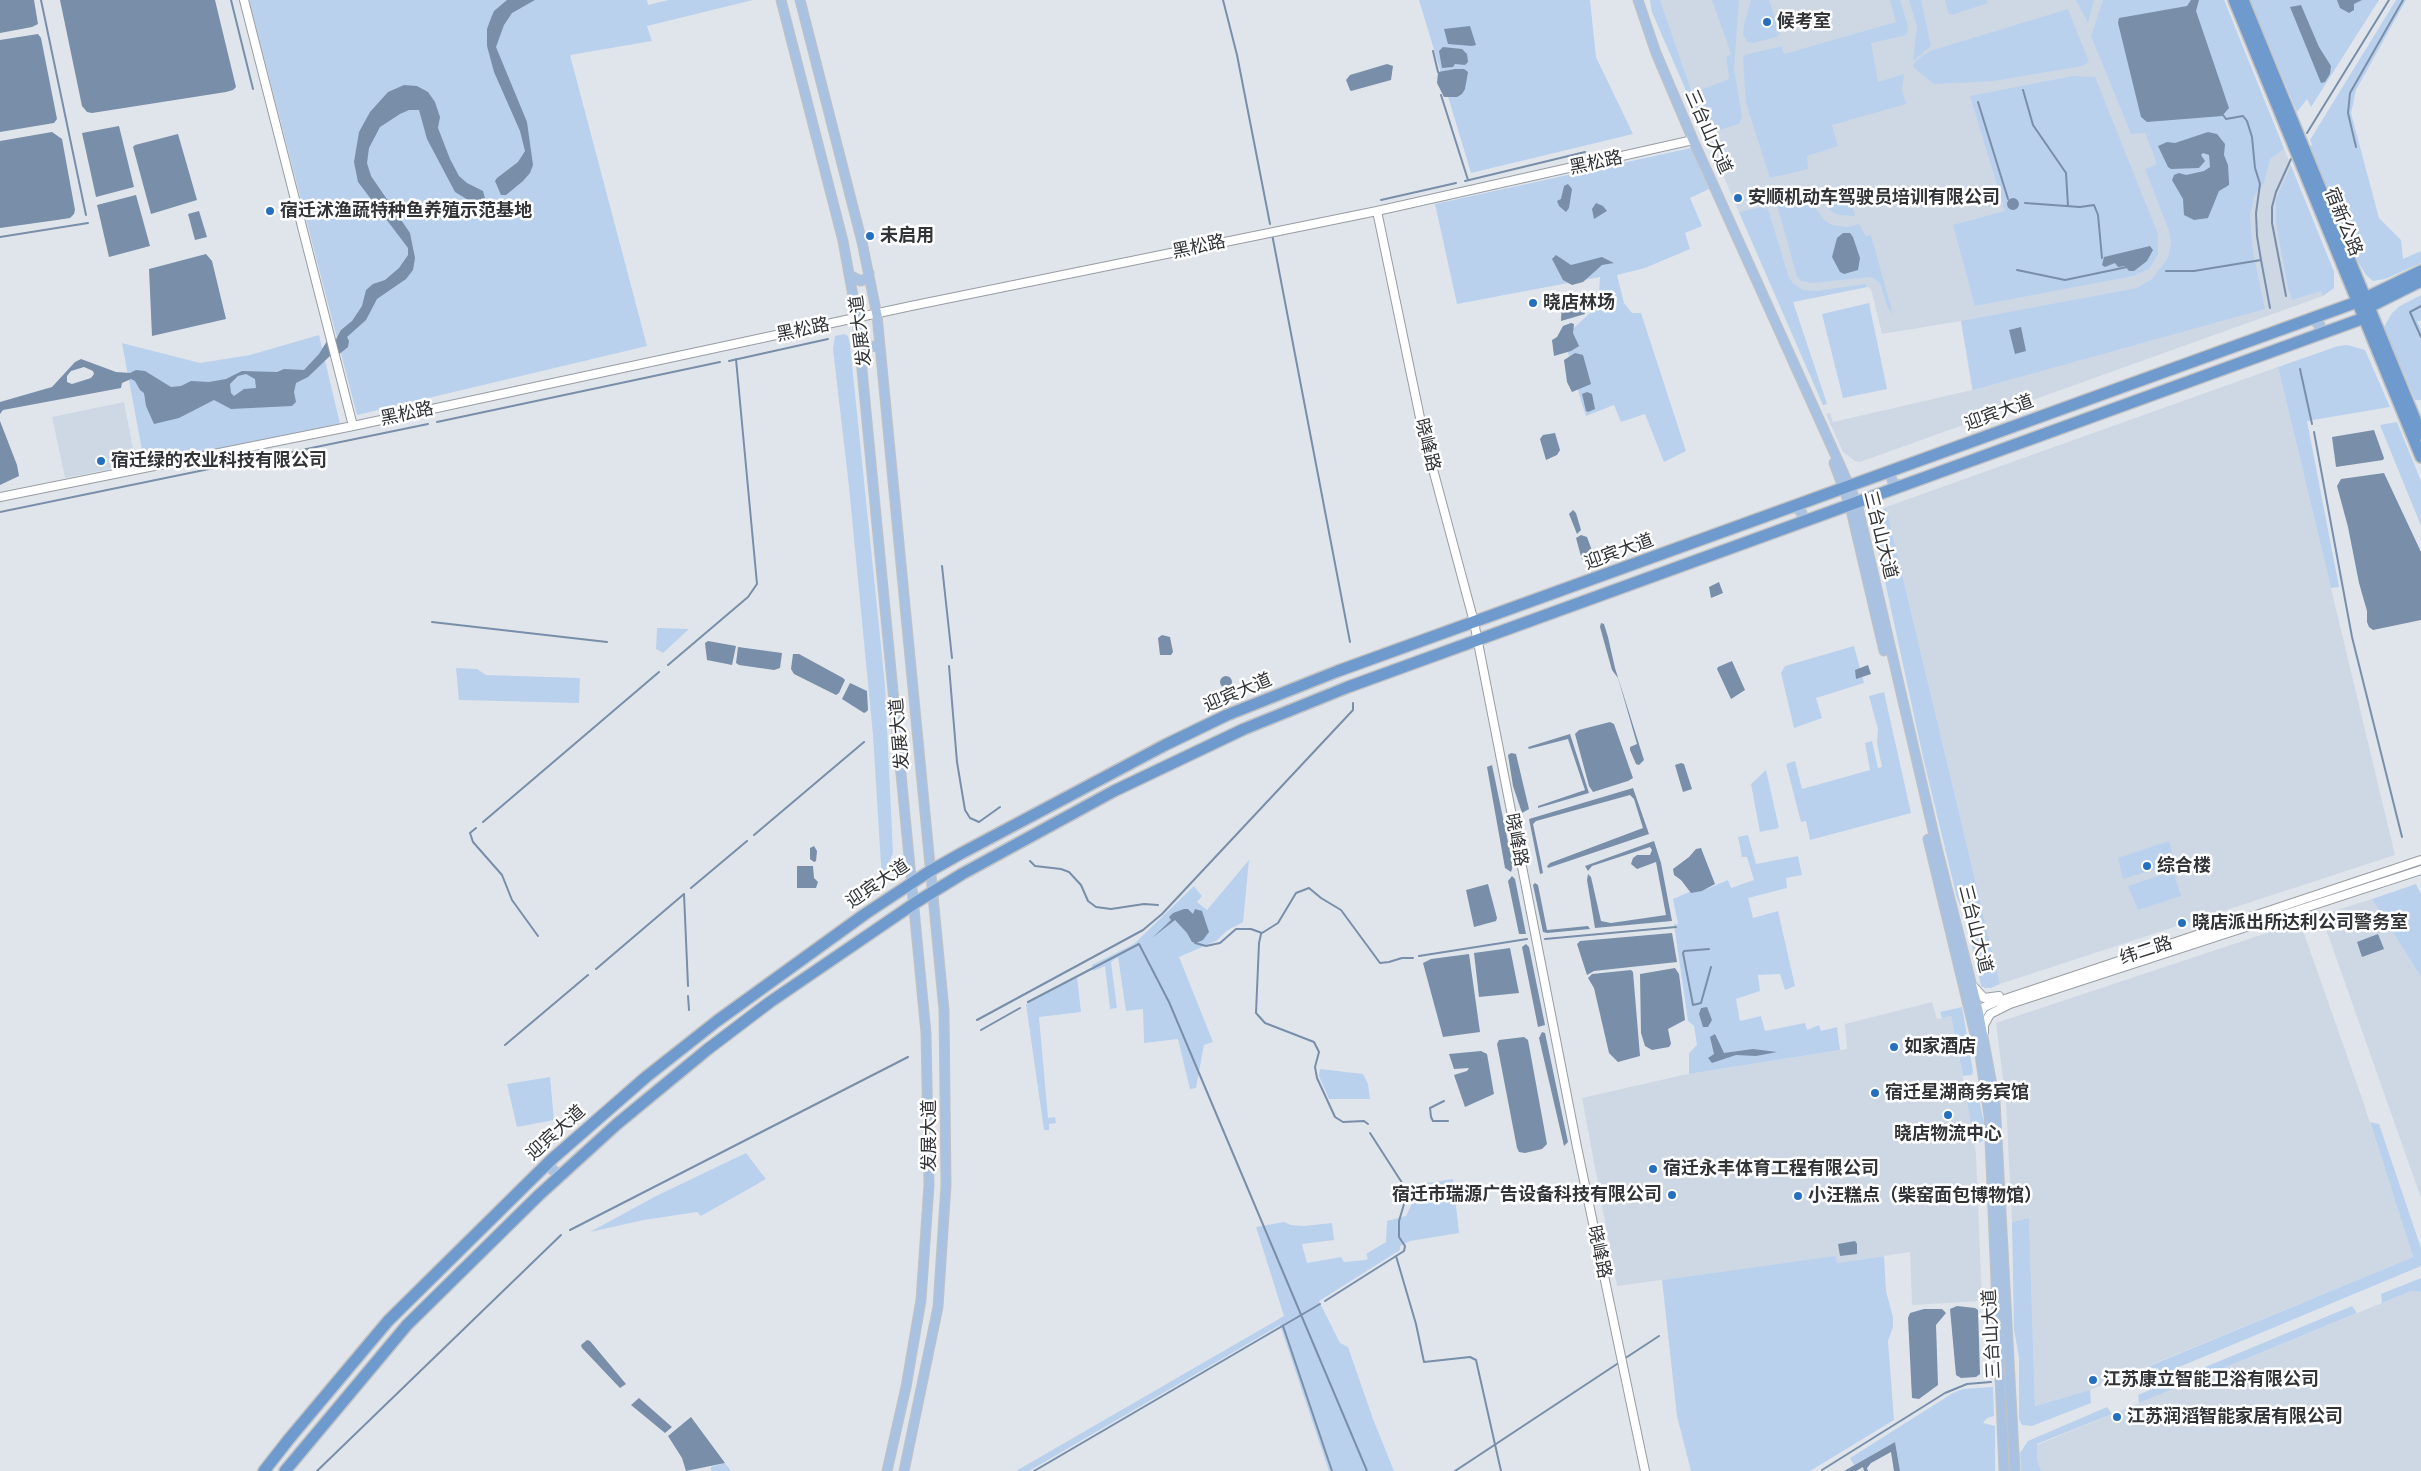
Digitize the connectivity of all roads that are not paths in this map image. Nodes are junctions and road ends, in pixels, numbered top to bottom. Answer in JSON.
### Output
{"nodes":[{"id":1,"x":244,"y":0,"type":"edge"},
{"id":2,"x":781,"y":0,"type":"edge"},
{"id":3,"x":800,"y":0,"type":"edge"},
{"id":4,"x":1638,"y":0,"type":"edge"},
{"id":5,"x":2234,"y":0,"type":"edge"},
{"id":6,"x":2243,"y":0,"type":"edge"},
{"id":7,"x":1693,"y":140,"type":"junction"},
{"id":8,"x":1377,"y":211,"type":"junction"},
{"id":9,"x":2421,"y":271,"type":"edge"},
{"id":10,"x":870,"y":273,"type":"junction"},
{"id":11,"x":850,"y":276,"type":"junction"},
{"id":12,"x":2421,"y":281,"type":"edge"},
{"id":13,"x":2364,"y":307,"type":"junction"},
{"id":14,"x":876,"y":315,"type":"junction"},
{"id":15,"x":857,"y":318,"type":"junction"},
{"id":16,"x":2311,"y":319,"type":"junction"},
{"id":17,"x":2318,"y":335,"type":"junction"},
{"id":18,"x":880,"y":347,"type":"junction"},
{"id":19,"x":860,"y":350,"type":"junction"},
{"id":20,"x":353,"y":426,"type":"junction"},
{"id":21,"x":2421,"y":434,"type":"edge"},
{"id":22,"x":2421,"y":457,"type":"edge"},
{"id":23,"x":1898,"y":468,"type":"junction"},
{"id":24,"x":1847,"y":486,"type":"junction"},
{"id":25,"x":1903,"y":486,"type":"junction"},
{"id":26,"x":0,"y":497,"type":"edge"},
{"id":27,"x":1854,"y":504,"type":"junction"},
{"id":28,"x":1789,"y":508,"type":"junction"},
{"id":29,"x":1796,"y":525,"type":"junction"},
{"id":30,"x":1474,"y":622,"type":"junction"},
{"id":31,"x":1477,"y":639,"type":"junction"},
{"id":32,"x":2421,"y":860,"type":"edge"},
{"id":33,"x":930,"y":870,"type":"junction"},
{"id":34,"x":2421,"y":870,"type":"edge"},
{"id":35,"x":912,"y":882,"type":"junction"},
{"id":36,"x":933,"y":891,"type":"junction"},
{"id":37,"x":915,"y":903,"type":"junction"},
{"id":38,"x":2059,"y":980,"type":"junction"},
{"id":39,"x":1972,"y":983,"type":"junction"},
{"id":40,"x":1979,"y":1016,"type":"junction"},
{"id":41,"x":1979,"y":1035,"type":"junction"},
{"id":42,"x":551,"y":1160,"type":"junction"},
{"id":43,"x":565,"y":1173,"type":"junction"},
{"id":44,"x":498,"y":1211,"type":"junction"},
{"id":45,"x":512,"y":1221,"type":"junction"},
{"id":46,"x":264,"y":1471,"type":"edge"},
{"id":47,"x":286,"y":1471,"type":"edge"},
{"id":48,"x":887,"y":1471,"type":"edge"},
{"id":49,"x":904,"y":1471,"type":"edge"},
{"id":50,"x":1644,"y":1471,"type":"edge"},
{"id":51,"x":2004,"y":1471,"type":"edge"},
{"id":52,"x":2015,"y":1471,"type":"edge"}],
"edges":[{"from":1,"to":20,"type":"street"},
{"from":2,"to":11,"type":"main road","name":"发展大道"},
{"from":3,"to":10,"type":"main road","name":"发展大道"},
{"from":4,"to":7,"type":"main road","name":"三台山大道"},
{"from":5,"to":13,"type":"highway","name":"宿新公路"},
{"from":6,"to":13,"type":"highway","name":"宿新公路"},
{"from":7,"to":8,"type":"street","name":"黑松路"},
{"from":7,"to":24,"type":"main road","name":"三台山大道"},
{"from":8,"to":14,"type":"street","name":"黑松路"},
{"from":8,"to":30,"type":"street","name":"晓峰路"},
{"from":9,"to":13,"type":"highway","name":"迎宾大道"},
{"from":10,"to":11,"type":"main road"},
{"from":10,"to":14,"type":"main road","name":"发展大道"},
{"from":11,"to":15,"type":"main road","name":"发展大道"},
{"from":12,"to":13,"type":"highway","name":"迎宾大道"},
{"from":13,"to":16,"type":"highway","name":"迎宾大道"},
{"from":13,"to":17,"type":"highway","name":"迎宾大道"},
{"from":13,"to":21,"type":"highway","name":"宿新公路"},
{"from":13,"to":22,"type":"highway","name":"宿新公路"},
{"from":14,"to":15,"type":"street","name":"黑松路"},
{"from":14,"to":18,"type":"main road","name":"发展大道"},
{"from":15,"to":19,"type":"main road","name":"发展大道"},
{"from":15,"to":20,"type":"street","name":"黑松路"},
{"from":16,"to":17,"type":"main road"},
{"from":16,"to":23,"type":"highway","name":"迎宾大道"},
{"from":17,"to":25,"type":"highway","name":"迎宾大道"},
{"from":18,"to":19,"type":"main road"},
{"from":18,"to":33,"type":"main road","name":"发展大道"},
{"from":19,"to":35,"type":"main road","name":"发展大道"},
{"from":20,"to":26,"type":"street","name":"黑松路"},
{"from":23,"to":24,"type":"highway","name":"迎宾大道"},
{"from":23,"to":25,"type":"main road"},
{"from":24,"to":27,"type":"main road","name":"三台山大道"},
{"from":24,"to":28,"type":"highway","name":"迎宾大道"},
{"from":25,"to":27,"type":"highway","name":"迎宾大道"},
{"from":27,"to":29,"type":"highway","name":"迎宾大道"},
{"from":27,"to":39,"type":"main road","name":"三台山大道"},
{"from":27,"to":41,"type":"main road","name":"三台山大道"},
{"from":28,"to":29,"type":"main road"},
{"from":28,"to":30,"type":"highway","name":"迎宾大道"},
{"from":29,"to":31,"type":"highway","name":"迎宾大道"},
{"from":30,"to":31,"type":"street","name":"晓峰路"},
{"from":30,"to":33,"type":"highway","name":"迎宾大道"},
{"from":31,"to":36,"type":"highway","name":"迎宾大道"},
{"from":31,"to":50,"type":"street","name":"晓峰路"},
{"from":32,"to":38,"type":"street","name":"纬二路"},
{"from":33,"to":35,"type":"highway","name":"迎宾大道"},
{"from":33,"to":36,"type":"main road","name":"发展大道"},
{"from":34,"to":41,"type":"street","name":"纬二路"},
{"from":35,"to":37,"type":"main road","name":"发展大道"},
{"from":35,"to":42,"type":"highway","name":"迎宾大道"},
{"from":36,"to":37,"type":"highway","name":"迎宾大道"},
{"from":36,"to":49,"type":"main road","name":"发展大道"},
{"from":37,"to":43,"type":"highway","name":"迎宾大道"},
{"from":37,"to":48,"type":"main road","name":"发展大道"},
{"from":38,"to":39,"type":"street"},
{"from":38,"to":40,"type":"street","name":"纬二路"},
{"from":39,"to":40,"type":"main road","name":"三台山大道"},
{"from":40,"to":41,"type":"main road","name":"三台山大道"},
{"from":41,"to":51,"type":"main road","name":"三台山大道"},
{"from":41,"to":52,"type":"main road","name":"三台山大道"},
{"from":42,"to":43,"type":"main road"},
{"from":42,"to":44,"type":"highway","name":"迎宾大道"},
{"from":43,"to":45,"type":"highway","name":"迎宾大道"},
{"from":44,"to":45,"type":"main road"},
{"from":44,"to":46,"type":"highway","name":"迎宾大道"},
{"from":45,"to":47,"type":"highway","name":"迎宾大道"}]}
